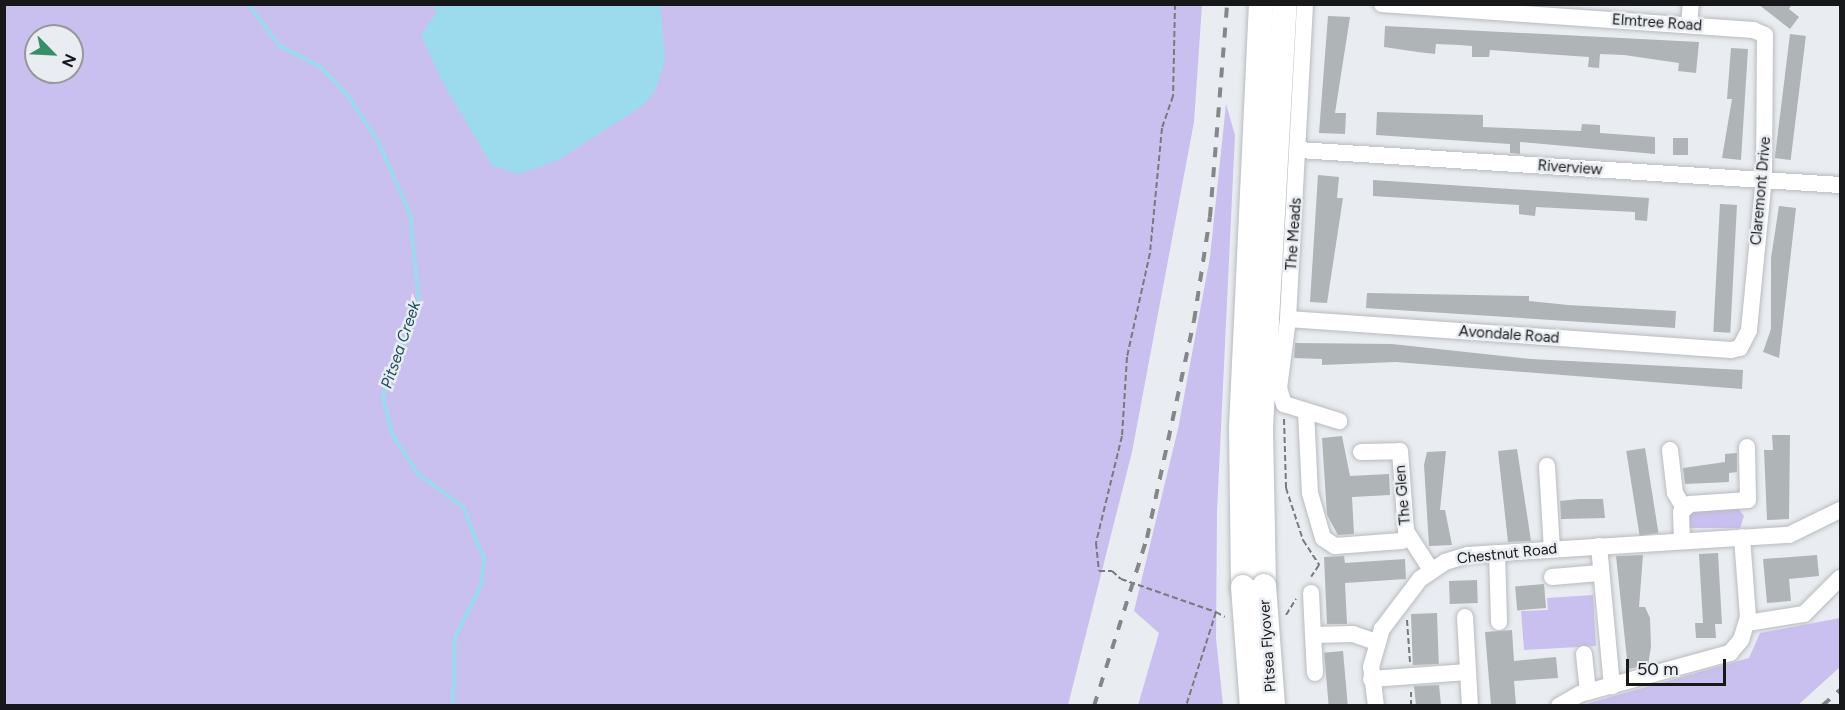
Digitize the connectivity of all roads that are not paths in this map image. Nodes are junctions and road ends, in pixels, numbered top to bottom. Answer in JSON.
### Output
{"nodes":[{"id":1,"x":1261,"y":4,"type":"edge"},
{"id":2,"x":1285,"y":4,"type":"edge"},
{"id":3,"x":1305,"y":4,"type":"edge"},
{"id":4,"x":1382,"y":4,"type":"edge"},
{"id":5,"x":1690,"y":4,"type":"edge"},
{"id":6,"x":1689,"y":25,"type":"junction"},
{"id":7,"x":1753,"y":30,"type":"joint"},
{"id":8,"x":1299,"y":150,"type":"junction"},
{"id":9,"x":1762,"y":182,"type":"junction"},
{"id":10,"x":1840,"y":185,"type":"edge"},
{"id":11,"x":1288,"y":319,"type":"junction"},
{"id":12,"x":1731,"y":350,"type":"joint"},
{"id":13,"x":1306,"y":412,"type":"junction"},
{"id":14,"x":1338,"y":421,"type":"dead end"},
{"id":15,"x":1747,"y":447,"type":"dead end"},
{"id":16,"x":1671,"y":450,"type":"dead end"},
{"id":17,"x":1361,"y":452,"type":"dead end"},
{"id":18,"x":1547,"y":466,"type":"dead end"},
{"id":19,"x":1684,"y":508,"type":"junction"},
{"id":20,"x":1840,"y":510,"type":"edge"},
{"id":21,"x":1742,"y":537,"type":"junction"},
{"id":22,"x":1402,"y":541,"type":"dead end"},
{"id":23,"x":1682,"y":541,"type":"junction"},
{"id":24,"x":1599,"y":546,"type":"junction"},
{"id":25,"x":1552,"y":549,"type":"junction"},
{"id":26,"x":1497,"y":553,"type":"junction"},
{"id":27,"x":1431,"y":570,"type":"junction"},
{"id":28,"x":1600,"y":573,"type":"junction"},
{"id":29,"x":1552,"y":577,"type":"dead end"},
{"id":30,"x":1840,"y":578,"type":"edge"},
{"id":31,"x":1253,"y":587,"type":"junction"},
{"id":32,"x":1307,"y":589,"type":"road end"},
{"id":33,"x":1465,"y":617,"type":"dead end"},
{"id":34,"x":1500,"y":622,"type":"dead end"},
{"id":35,"x":1747,"y":623,"type":"junction"},
{"id":36,"x":1313,"y":635,"type":"junction"},
{"id":37,"x":1376,"y":642,"type":"junction"},
{"id":38,"x":1584,"y":654,"type":"dead end"},
{"id":39,"x":1315,"y":672,"type":"dead end"},
{"id":40,"x":1468,"y":672,"type":"junction"},
{"id":41,"x":1371,"y":679,"type":"junction"},
{"id":42,"x":1612,"y":686,"type":"junction"},
{"id":43,"x":1588,"y":692,"type":"junction"},
{"id":44,"x":1252,"y":705,"type":"edge"},
{"id":45,"x":1273,"y":705,"type":"edge"},
{"id":46,"x":1377,"y":705,"type":"edge"},
{"id":47,"x":1470,"y":705,"type":"edge"},
{"id":48,"x":1559,"y":705,"type":"edge"}],
"edges":[{"from":1,"to":31,"type":"highway"},
{"from":2,"to":31,"type":"highway"},
{"from":3,"to":8,"type":"street","name":"The Meads"},
{"from":4,"to":6,"type":"street","name":"Elmtree Road"},
{"from":5,"to":6,"type":"street"},
{"from":6,"to":7,"type":"street","name":"Elmtree Road"},
{"from":7,"to":9,"type":"street","name":"Claremont Drive"},
{"from":8,"to":9,"type":"street","name":"Riverview"},
{"from":8,"to":11,"type":"street","name":"The Meads"},
{"from":9,"to":10,"type":"street","name":"Riverview"},
{"from":9,"to":12,"type":"street","name":"Claremont Drive"},
{"from":11,"to":12,"type":"street","name":"Avondale Road"},
{"from":11,"to":13,"type":"street","name":"The Meads"},
{"from":13,"to":14,"type":"street"},
{"from":13,"to":22,"type":"street"},
{"from":15,"to":19,"type":"street"},
{"from":16,"to":19,"type":"street"},
{"from":17,"to":27,"type":"street","name":"The Glen"},
{"from":18,"to":25,"type":"street"},
{"from":19,"to":23,"type":"street"},
{"from":20,"to":21,"type":"street","name":"Chestnut Road"},
{"from":21,"to":23,"type":"street","name":"Chestnut Road"},
{"from":21,"to":35,"type":"street"},
{"from":23,"to":24,"type":"street","name":"Chestnut Road"},
{"from":24,"to":25,"type":"street","name":"Chestnut Road"},
{"from":24,"to":28,"type":"street"},
{"from":25,"to":26,"type":"street","name":"Chestnut Road"},
{"from":26,"to":27,"type":"street","name":"Chestnut Road"},
{"from":26,"to":34,"type":"street"},
{"from":27,"to":37,"type":"street","name":"Chestnut Road"},
{"from":28,"to":29,"type":"street"},
{"from":28,"to":42,"type":"street"},
{"from":30,"to":35,"type":"street"},
{"from":31,"to":44,"type":"highway","name":"Pitsea Flyover","bridge":true},
{"from":31,"to":45,"type":"highway","name":"Pitsea Flyover","bridge":true},
{"from":32,"to":36,"type":"street"},
{"from":33,"to":40,"type":"street"},
{"from":35,"to":42,"type":"street"},
{"from":36,"to":37,"type":"street"},
{"from":36,"to":39,"type":"street"},
{"from":37,"to":41,"type":"street","name":"Chestnut Road"},
{"from":38,"to":43,"type":"street"},
{"from":40,"to":41,"type":"street"},
{"from":40,"to":47,"type":"street"},
{"from":41,"to":46,"type":"street","name":"Chestnut Road"},
{"from":42,"to":43,"type":"street"},
{"from":43,"to":48,"type":"street"}]}
